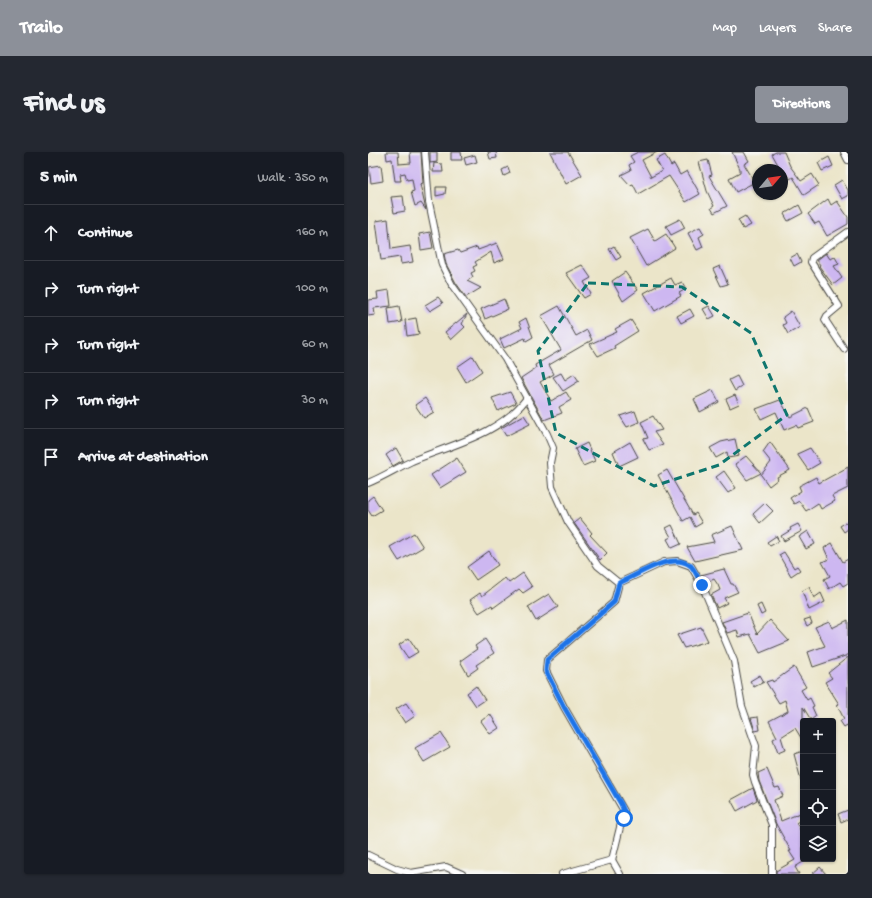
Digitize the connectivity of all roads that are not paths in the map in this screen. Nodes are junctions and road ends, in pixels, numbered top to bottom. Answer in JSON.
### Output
{"nodes":[{"id":1,"x":425,"y":152,"type":"edge"},
{"id":2,"x":844,"y":152,"type":"edge"},
{"id":3,"x":848,"y":160,"type":"edge"},
{"id":4,"x":848,"y":232,"type":"edge"},
{"id":5,"x":844,"y":349,"type":"dead end"},
{"id":6,"x":527,"y":398,"type":"junction"},
{"id":7,"x":368,"y":483,"type":"edge"},
{"id":8,"x":619,"y":583,"type":"junction"},
{"id":9,"x":368,"y":855,"type":"edge"},
{"id":10,"x":612,"y":860,"type":"junction"},
{"id":11,"x":462,"y":874,"type":"edge"},
{"id":12,"x":562,"y":874,"type":"edge"},
{"id":13,"x":620,"y":874,"type":"edge"},
{"id":14,"x":772,"y":874,"type":"edge"}],
"edges":[{"from":1,"to":6,"type":"street"},
{"from":2,"to":3,"type":"street"},
{"from":4,"to":5,"type":"street"},
{"from":6,"to":7,"type":"street"},
{"from":6,"to":8,"type":"street"},
{"from":8,"to":10,"type":"street"},
{"from":8,"to":14,"type":"street"},
{"from":9,"to":11,"type":"street"},
{"from":10,"to":12,"type":"street"},
{"from":10,"to":13,"type":"street"}]}
